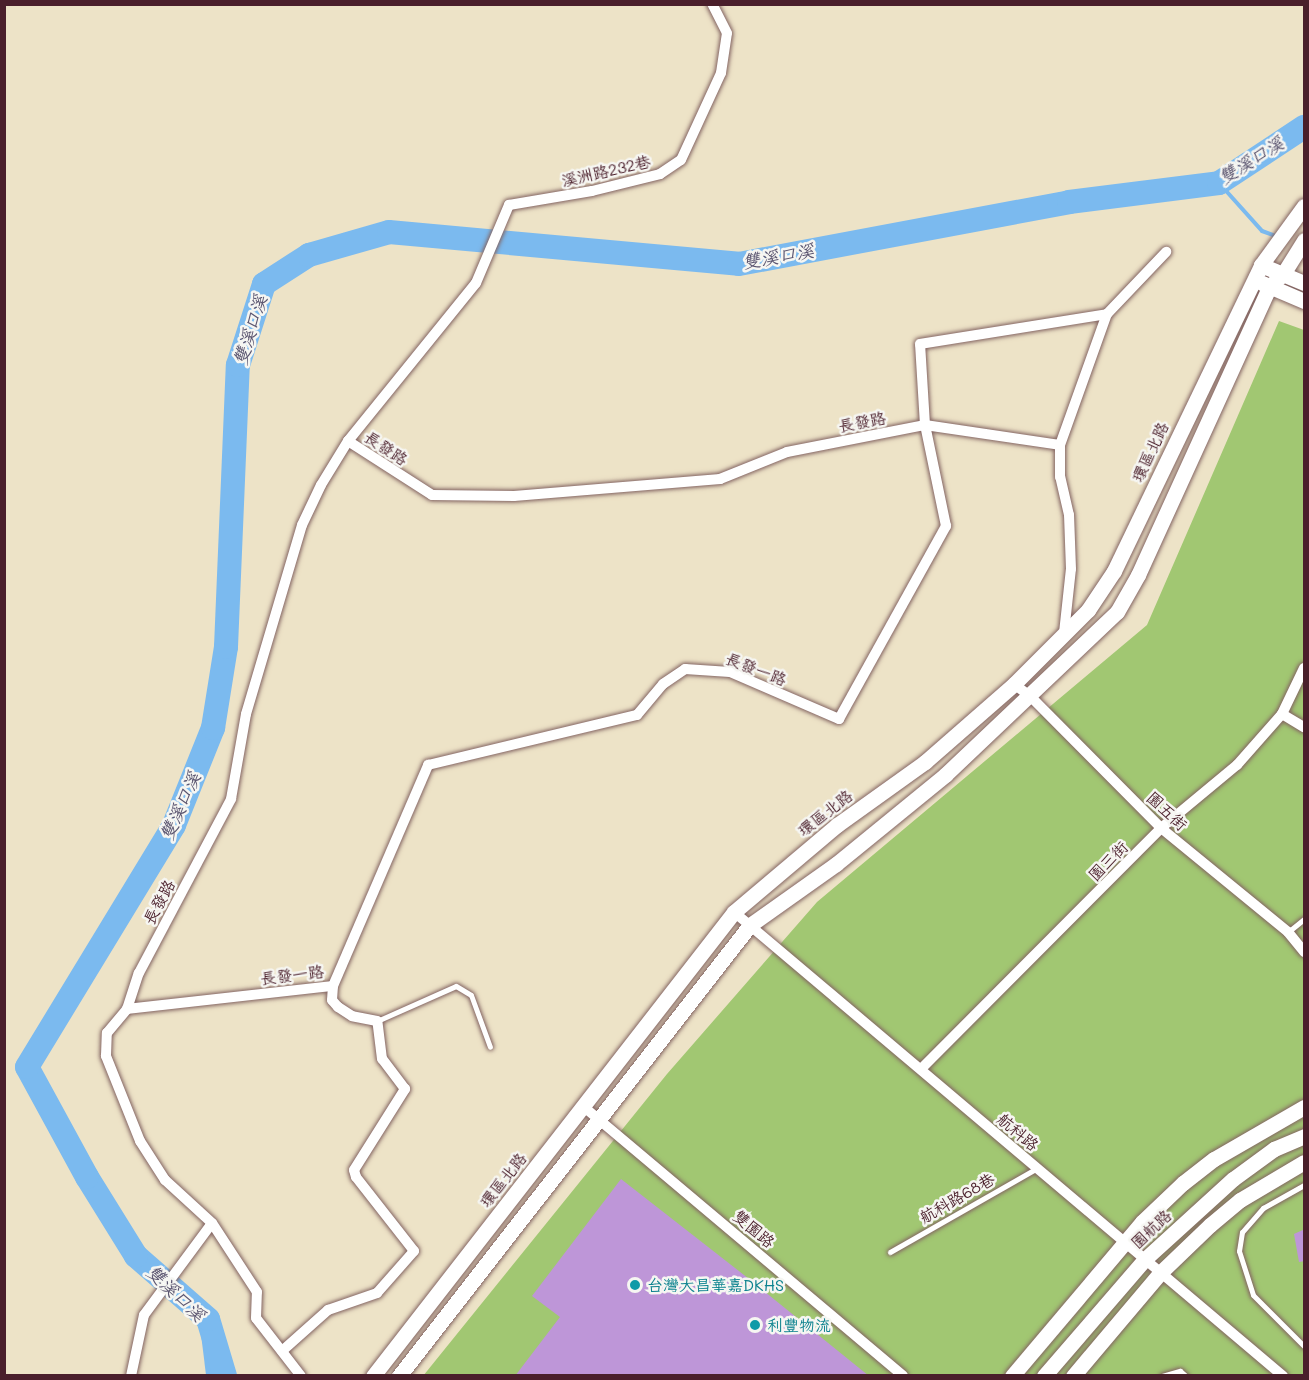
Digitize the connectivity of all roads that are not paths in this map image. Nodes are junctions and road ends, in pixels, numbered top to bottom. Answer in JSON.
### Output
{"nodes":[{"id":1,"x":712,"y":4,"type":"edge"},
{"id":2,"x":1305,"y":206,"type":"edge"},
{"id":3,"x":1305,"y":240,"type":"edge"},
{"id":4,"x":1166,"y":252,"type":"dead end"},
{"id":5,"x":1258,"y":272,"type":"junction"},
{"id":6,"x":1283,"y":274,"type":"junction"},
{"id":7,"x":1305,"y":283,"type":"edge"},
{"id":8,"x":1270,"y":286,"type":"junction"},
{"id":9,"x":1305,"y":301,"type":"edge"},
{"id":10,"x":1107,"y":314,"type":"junction"},
{"id":11,"x":925,"y":424,"type":"junction"},
{"id":12,"x":348,"y":441,"type":"junction"},
{"id":13,"x":1060,"y":445,"type":"junction"},
{"id":14,"x":1064,"y":633,"type":"junction"},
{"id":15,"x":1305,"y":668,"type":"edge"},
{"id":16,"x":1014,"y":684,"type":"junction"},
{"id":17,"x":1031,"y":697,"type":"junction"},
{"id":18,"x":1282,"y":714,"type":"junction"},
{"id":19,"x":1305,"y":727,"type":"edge"},
{"id":20,"x":1161,"y":828,"type":"junction"},
{"id":21,"x":734,"y":912,"type":"junction"},
{"id":22,"x":1305,"y":919,"type":"edge"},
{"id":23,"x":750,"y":925,"type":"junction"},
{"id":24,"x":1288,"y":932,"type":"junction"},
{"id":25,"x":1305,"y":952,"type":"edge"},
{"id":26,"x":333,"y":986,"type":"junction"},
{"id":27,"x":127,"y":1009,"type":"junction"},
{"id":28,"x":377,"y":1021,"type":"junction"},
{"id":29,"x":490,"y":1047,"type":"dead end"},
{"id":30,"x":921,"y":1070,"type":"junction"},
{"id":31,"x":584,"y":1107,"type":"junction"},
{"id":32,"x":1305,"y":1107,"type":"edge"},
{"id":33,"x":600,"y":1119,"type":"junction"},
{"id":34,"x":1305,"y":1136,"type":"edge"},
{"id":35,"x":1305,"y":1162,"type":"edge"},
{"id":36,"x":1037,"y":1168,"type":"junction"},
{"id":37,"x":1305,"y":1185,"type":"edge"},
{"id":38,"x":212,"y":1223,"type":"junction"},
{"id":39,"x":1125,"y":1242,"type":"junction"},
{"id":40,"x":890,"y":1252,"type":"dead end"},
{"id":41,"x":1144,"y":1258,"type":"junction"},
{"id":42,"x":1161,"y":1272,"type":"junction"},
{"id":43,"x":1305,"y":1346,"type":"edge"},
{"id":44,"x":282,"y":1351,"type":"junction"},
{"id":45,"x":131,"y":1376,"type":"edge"},
{"id":46,"x":302,"y":1376,"type":"edge"},
{"id":47,"x":373,"y":1376,"type":"edge"},
{"id":48,"x":399,"y":1376,"type":"edge"},
{"id":49,"x":903,"y":1376,"type":"edge"},
{"id":50,"x":1012,"y":1376,"type":"edge"},
{"id":51,"x":1044,"y":1376,"type":"edge"},
{"id":52,"x":1073,"y":1376,"type":"edge"},
{"id":53,"x":1162,"y":1376,"type":"edge"},
{"id":54,"x":1186,"y":1376,"type":"edge"},
{"id":55,"x":1283,"y":1376,"type":"edge"}],
"edges":[{"from":1,"to":12,"type":"street","name":"溪洲路232巷"},
{"from":2,"to":5,"type":"street","name":"環區北路"},
{"from":3,"to":6,"type":"street"},
{"from":4,"to":10,"type":"street"},
{"from":5,"to":6,"type":"street"},
{"from":5,"to":8,"type":"street"},
{"from":5,"to":14,"type":"street","name":"環區北路"},
{"from":6,"to":7,"type":"street"},
{"from":6,"to":8,"type":"street"},
{"from":8,"to":9,"type":"street"},
{"from":8,"to":17,"type":"street"},
{"from":10,"to":11,"type":"street","name":"長發一路"},
{"from":10,"to":13,"type":"street"},
{"from":11,"to":12,"type":"street","name":"長發路"},
{"from":11,"to":13,"type":"street","name":"長發路"},
{"from":11,"to":26,"type":"street","name":"長發一路"},
{"from":12,"to":27,"type":"street","name":"長發路"},
{"from":13,"to":14,"type":"street"},
{"from":14,"to":16,"type":"street","name":"環區北路"},
{"from":15,"to":18,"type":"street","name":"園三街"},
{"from":16,"to":17,"type":"street","name":"園五街"},
{"from":16,"to":21,"type":"street","name":"環區北路"},
{"from":17,"to":20,"type":"street","name":"園五街"},
{"from":17,"to":23,"type":"street"},
{"from":18,"to":19,"type":"street"},
{"from":18,"to":20,"type":"street","name":"園三街"},
{"from":20,"to":24,"type":"street","name":"園五街"},
{"from":20,"to":30,"type":"street","name":"園三街"},
{"from":21,"to":23,"type":"street","name":"航科路"},
{"from":21,"to":31,"type":"street","name":"環區北路"},
{"from":22,"to":24,"type":"lane"},
{"from":23,"to":30,"type":"street","name":"航科路"},
{"from":23,"to":33,"type":"street"},
{"from":24,"to":25,"type":"street","name":"園五街"},
{"from":26,"to":27,"type":"street","name":"長發一路"},
{"from":26,"to":28,"type":"street"},
{"from":27,"to":38,"type":"street","name":"長發路"},
{"from":28,"to":29,"type":"lane"},
{"from":28,"to":44,"type":"street"},
{"from":30,"to":36,"type":"street","name":"航科路"},
{"from":31,"to":33,"type":"street","name":"雙園路"},
{"from":31,"to":47,"type":"street","name":"環區北路"},
{"from":32,"to":39,"type":"street"},
{"from":33,"to":48,"type":"street"},
{"from":33,"to":49,"type":"street","name":"雙園路"},
{"from":34,"to":41,"type":"street","name":"園航路"},
{"from":35,"to":42,"type":"street"},
{"from":36,"to":39,"type":"street","name":"航科路"},
{"from":36,"to":40,"type":"lane","name":"航科路68巷"},
{"from":37,"to":43,"type":"lane"},
{"from":38,"to":44,"type":"street","name":"長發路"},
{"from":38,"to":45,"type":"street"},
{"from":39,"to":41,"type":"street","name":"航科路"},
{"from":39,"to":50,"type":"street"},
{"from":41,"to":42,"type":"street","name":"航科路"},
{"from":41,"to":51,"type":"street","name":"園航路"},
{"from":42,"to":52,"type":"street"},
{"from":42,"to":55,"type":"street","name":"航科路"},
{"from":44,"to":46,"type":"street","name":"長發路"},
{"from":53,"to":54,"type":"lane"}]}
